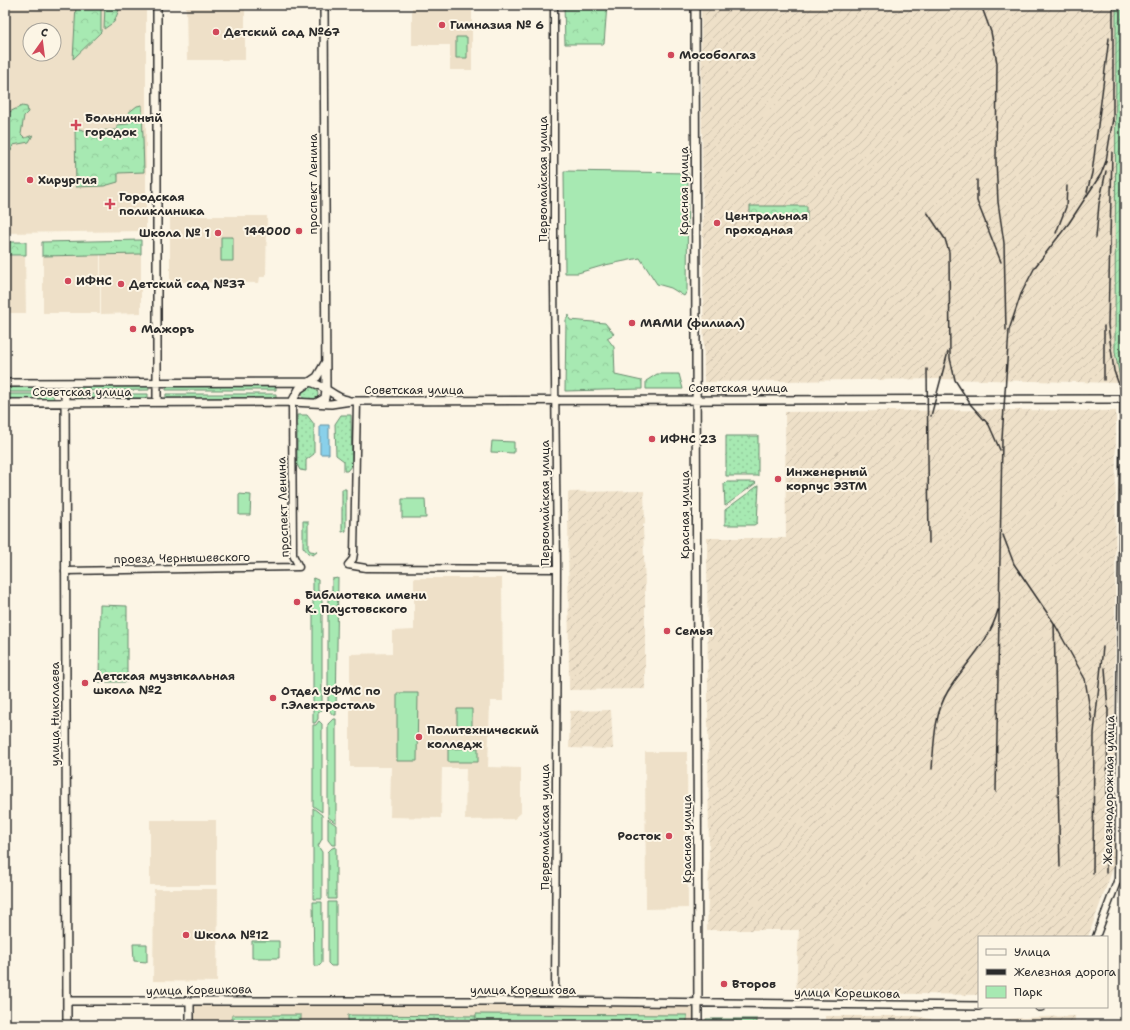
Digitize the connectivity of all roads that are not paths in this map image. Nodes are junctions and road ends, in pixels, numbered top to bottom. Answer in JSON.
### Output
{"nodes":[{"id":1,"x":157,"y":5,"type":"edge"},
{"id":2,"x":324,"y":5,"type":"edge"},
{"id":3,"x":554,"y":5,"type":"edge"},
{"id":4,"x":695,"y":5,"type":"edge"},
{"id":5,"x":325,"y":363,"type":"junction"},
{"id":6,"x":157,"y":382,"type":"junction"},
{"id":7,"x":309,"y":382,"type":"junction"},
{"id":8,"x":5,"y":383,"type":"edge"},
{"id":9,"x":65,"y":383,"type":"junction"},
{"id":10,"x":298,"y":389,"type":"junction"},
{"id":11,"x":326,"y":389,"type":"junction"},
{"id":12,"x":696,"y":399,"type":"junction"},
{"id":13,"x":1124,"y":399,"type":"edge"},
{"id":14,"x":354,"y":401,"type":"junction"},
{"id":15,"x":556,"y":401,"type":"junction"},
{"id":16,"x":157,"y":402,"type":"junction"},
{"id":17,"x":292,"y":402,"type":"junction"},
{"id":18,"x":5,"y":403,"type":"edge"},
{"id":19,"x":65,"y":403,"type":"junction"},
{"id":20,"x":302,"y":403,"type":"junction"},
{"id":21,"x":314,"y":404,"type":"junction"},
{"id":22,"x":299,"y":567,"type":"joint"},
{"id":23,"x":556,"y":569,"type":"junction"},
{"id":24,"x":65,"y":570,"type":"junction"},
{"id":25,"x":1096,"y":936,"type":"edge"},
{"id":26,"x":190,"y":1000,"type":"junction"},
{"id":27,"x":67,"y":1001,"type":"junction"},
{"id":28,"x":555,"y":1001,"type":"junction"},
{"id":29,"x":698,"y":1002,"type":"junction"},
{"id":30,"x":978,"y":1006,"type":"edge"},
{"id":31,"x":67,"y":1025,"type":"edge"},
{"id":32,"x":190,"y":1025,"type":"edge"},
{"id":33,"x":698,"y":1025,"type":"edge"}],
"edges":[{"from":1,"to":6,"type":"main road"},
{"from":2,"to":5,"type":"main road","name":"проспект Ленина"},
{"from":3,"to":15,"type":"street","name":"Первомайская улица"},
{"from":4,"to":12,"type":"main road","name":"Красная улица"},
{"from":5,"to":7,"type":"main road"},
{"from":5,"to":11,"type":"main road","name":"проспект Ленина"},
{"from":6,"to":7,"type":"main road","name":"Советская улица"},
{"from":6,"to":9,"type":"main road","name":"Советская улица"},
{"from":6,"to":16,"type":"main road"},
{"from":7,"to":10,"type":"main road"},
{"from":7,"to":11,"type":"main road"},
{"from":8,"to":9,"type":"main road","name":"Советская улица"},
{"from":9,"to":19,"type":"main road","name":"улица Николаева"},
{"from":10,"to":17,"type":"main road","name":"проспект Ленина"},
{"from":10,"to":20,"type":"main road"},
{"from":11,"to":14,"type":"main road","name":"Советская улица"},
{"from":11,"to":21,"type":"main road"},
{"from":12,"to":13,"type":"main road","name":"Советская улица"},
{"from":12,"to":15,"type":"main road","name":"Советская улица"},
{"from":12,"to":29,"type":"main road","name":"Красная улица"},
{"from":13,"to":25,"type":"street","name":"Железнодорожная улица"},
{"from":14,"to":15,"type":"main road","name":"Советская улица"},
{"from":14,"to":21,"type":"main road","name":"Советская улица"},
{"from":14,"to":23,"type":"street"},
{"from":15,"to":23,"type":"street","name":"Первомайская улица"},
{"from":16,"to":17,"type":"main road","name":"Советская улица"},
{"from":16,"to":19,"type":"main road","name":"Советская улица"},
{"from":17,"to":20,"type":"main road","name":"Советская улица"},
{"from":17,"to":22,"type":"street","name":"проспект Ленина"},
{"from":18,"to":19,"type":"main road","name":"Советская улица"},
{"from":19,"to":24,"type":"main road","name":"улица Николаева"},
{"from":20,"to":21,"type":"main road","name":"Советская улица"},
{"from":22,"to":24,"type":"street","name":"проезд Чернышевского"},
{"from":23,"to":28,"type":"street","name":"Первомайская улица"},
{"from":24,"to":27,"type":"main road","name":"улица Николаева"},
{"from":26,"to":27,"type":"main road","name":"улица Корешкова"},
{"from":26,"to":28,"type":"main road","name":"улица Корешкова"},
{"from":26,"to":32,"type":"main road"},
{"from":27,"to":31,"type":"main road","name":"улица Николаева"},
{"from":28,"to":29,"type":"main road","name":"улица Корешкова"},
{"from":29,"to":30,"type":"main road","name":"улица Корешкова"},
{"from":29,"to":33,"type":"main road","name":"Красная улица"}]}
